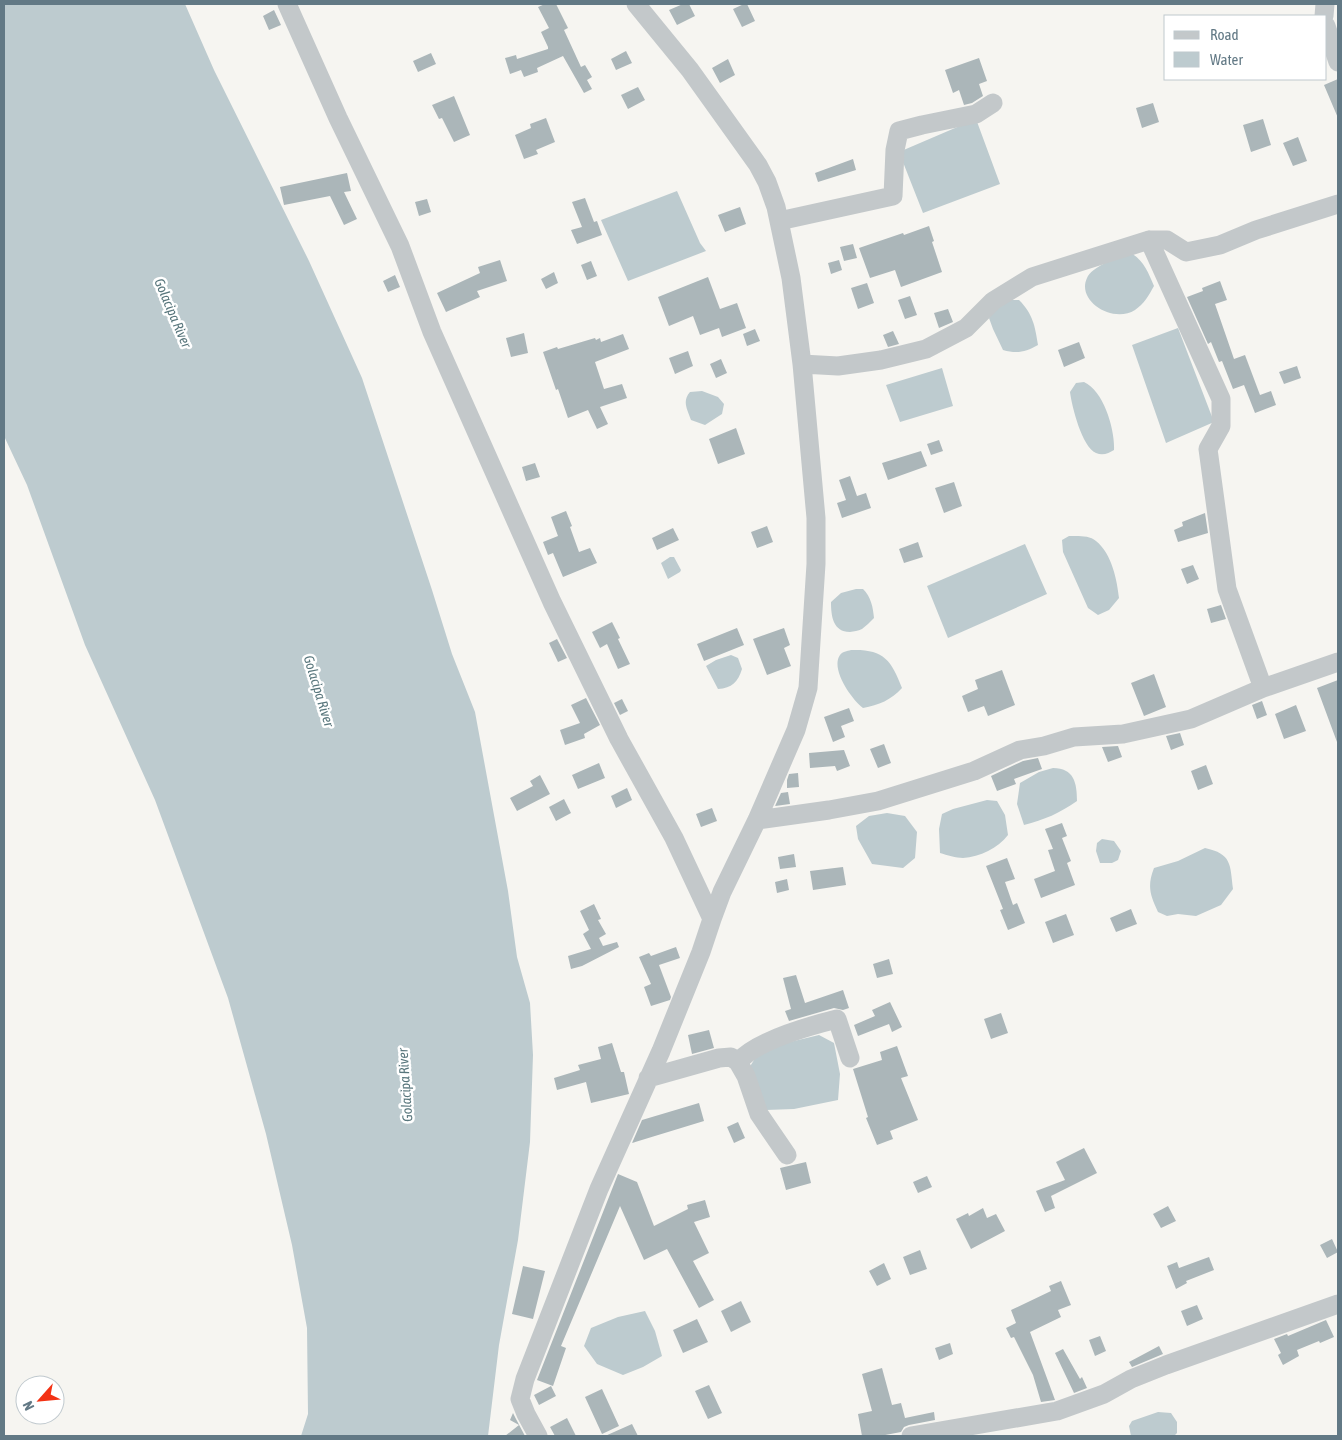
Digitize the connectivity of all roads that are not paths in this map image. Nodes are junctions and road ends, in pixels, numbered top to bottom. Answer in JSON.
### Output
{"nodes":[{"id":1,"x":287,"y":4,"type":"edge"},
{"id":2,"x":636,"y":4,"type":"edge"},
{"id":3,"x":1327,"y":29,"type":"edge"},
{"id":4,"x":1338,"y":62,"type":"edge"},
{"id":5,"x":993,"y":103,"type":"dead end"},
{"id":6,"x":1338,"y":204,"type":"edge"},
{"id":7,"x":779,"y":221,"type":"junction"},
{"id":8,"x":1149,"y":240,"type":"junction"},
{"id":9,"x":802,"y":364,"type":"junction"},
{"id":10,"x":1338,"y":662,"type":"edge"},
{"id":11,"x":1263,"y":688,"type":"junction"},
{"id":12,"x":757,"y":820,"type":"junction"},
{"id":13,"x":712,"y":919,"type":"junction"},
{"id":14,"x":850,"y":1058,"type":"dead end"},
{"id":15,"x":738,"y":1062,"type":"junction"},
{"id":16,"x":648,"y":1078,"type":"junction"},
{"id":17,"x":787,"y":1155,"type":"dead end"},
{"id":18,"x":1338,"y":1304,"type":"edge"},
{"id":19,"x":538,"y":1436,"type":"edge"},
{"id":20,"x":911,"y":1436,"type":"edge"}],
"edges":[{"from":1,"to":13,"type":"street"},
{"from":2,"to":7,"type":"street"},
{"from":3,"to":4,"type":"street"},
{"from":5,"to":7,"type":"street"},
{"from":6,"to":8,"type":"street"},
{"from":7,"to":9,"type":"street"},
{"from":8,"to":9,"type":"street"},
{"from":8,"to":11,"type":"street"},
{"from":9,"to":12,"type":"street"},
{"from":10,"to":11,"type":"street"},
{"from":11,"to":12,"type":"street"},
{"from":12,"to":13,"type":"street"},
{"from":13,"to":16,"type":"street"},
{"from":14,"to":15,"type":"street"},
{"from":15,"to":16,"type":"street"},
{"from":15,"to":17,"type":"street"},
{"from":16,"to":19,"type":"street"},
{"from":18,"to":20,"type":"street"}]}
